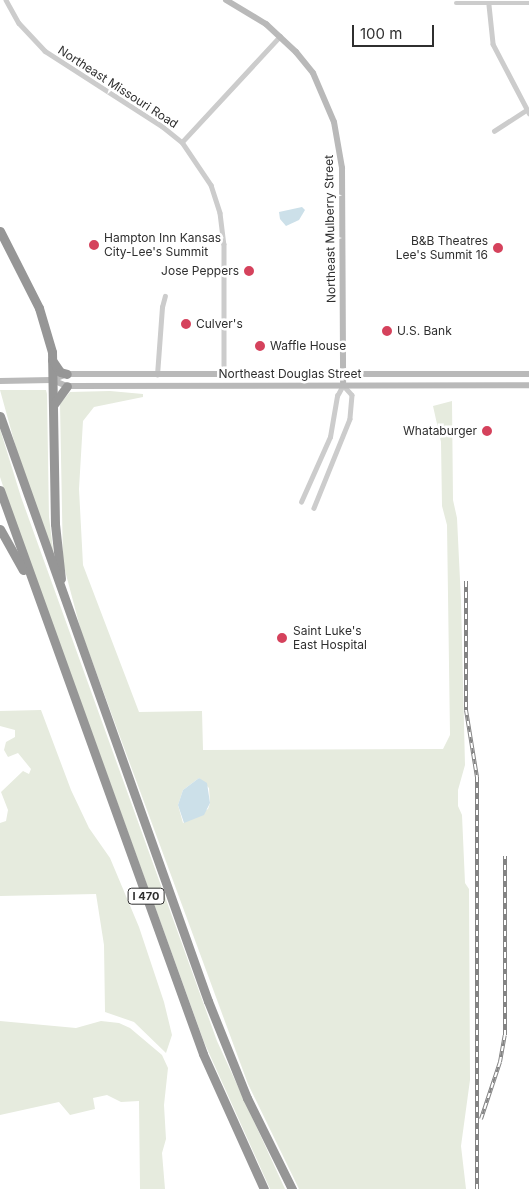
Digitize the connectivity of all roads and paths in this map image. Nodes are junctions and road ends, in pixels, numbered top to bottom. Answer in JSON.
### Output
{"nodes":[{"id":1,"x":6,"y":0,"type":"edge"},
{"id":2,"x":226,"y":0,"type":"edge"},
{"id":3,"x":456,"y":3,"type":"dead end"},
{"id":4,"x":529,"y":3,"type":"edge"},
{"id":5,"x":490,"y":5,"type":"junction"},
{"id":6,"x":280,"y":36,"type":"junction"},
{"id":7,"x":528,"y":111,"type":"edge"},
{"id":8,"x":494,"y":130,"type":"dead end"},
{"id":9,"x":182,"y":142,"type":"junction"},
{"id":10,"x":0,"y":231,"type":"edge"},
{"id":11,"x":166,"y":296,"type":"dead end"},
{"id":12,"x":52,"y":360,"type":"junction"},
{"id":13,"x":342,"y":372,"type":"junction"},
{"id":14,"x":67,"y":374,"type":"junction"},
{"id":15,"x":224,"y":374,"type":"junction"},
{"id":16,"x":529,"y":374,"type":"edge"},
{"id":17,"x":157,"y":375,"type":"junction"},
{"id":18,"x":52,"y":380,"type":"junction"},
{"id":19,"x":0,"y":381,"type":"edge"},
{"id":20,"x":342,"y":385,"type":"junction"},
{"id":21,"x":529,"y":385,"type":"edge"},
{"id":22,"x":67,"y":386,"type":"junction"},
{"id":23,"x":52,"y":406,"type":"junction"},
{"id":24,"x":0,"y":416,"type":"edge"},
{"id":25,"x":0,"y":490,"type":"edge"},
{"id":26,"x":301,"y":502,"type":"dead end"},
{"id":27,"x":314,"y":508,"type":"dead end"},
{"id":28,"x":0,"y":529,"type":"edge"},
{"id":29,"x":38,"y":599,"type":"junction"},
{"id":30,"x":70,"y":618,"type":"junction"},
{"id":31,"x":264,"y":1189,"type":"edge"},
{"id":32,"x":292,"y":1189,"type":"edge"}],
"edges":[{"from":1,"to":9,"type":"street","name":"Northeast Missouri Road"},
{"from":2,"to":6,"type":"main road","name":"Northeast Mulberry Street"},
{"from":3,"to":5,"type":"street"},
{"from":4,"to":5,"type":"street"},
{"from":5,"to":7,"type":"street"},
{"from":6,"to":9,"type":"street"},
{"from":6,"to":13,"type":"main road","name":"Northeast Mulberry Street"},
{"from":7,"to":8,"type":"street"},
{"from":9,"to":15,"type":"street","name":"Northeast Missouri Road"},
{"from":10,"to":12,"type":"highway"},
{"from":11,"to":17,"type":"street"},
{"from":12,"to":14,"type":"highway"},
{"from":12,"to":18,"type":"highway"},
{"from":13,"to":15,"type":"main road","name":"Northeast Douglas Street"},
{"from":13,"to":16,"type":"main road","name":"Northeast Douglas Street"},
{"from":13,"to":20,"type":"main road","name":"Northeast Mulberry Street"},
{"from":14,"to":17,"type":"main road","name":"Northeast Douglas Street"},
{"from":14,"to":18,"type":"main road","name":"Northeast Douglas Street"},
{"from":15,"to":17,"type":"main road","name":"Northeast Douglas Street"},
{"from":18,"to":19,"type":"main road","name":"Northeast Douglas Street"},
{"from":18,"to":22,"type":"main road","name":"Northeast Douglas Street"},
{"from":18,"to":23,"type":"highway"},
{"from":20,"to":21,"type":"main road","name":"Northeast Douglas Street"},
{"from":20,"to":22,"type":"main road","name":"Northeast Douglas Street"},
{"from":20,"to":26,"type":"street"},
{"from":20,"to":27,"type":"street"},
{"from":22,"to":23,"type":"highway"},
{"from":23,"to":30,"type":"highway"},
{"from":24,"to":30,"type":"highway","number":"I 470"},
{"from":25,"to":29,"type":"highway","number":"I 470"},
{"from":28,"to":29,"type":"highway"},
{"from":29,"to":31,"type":"highway","number":"I 470"},
{"from":30,"to":32,"type":"highway","number":"I 470"}]}
